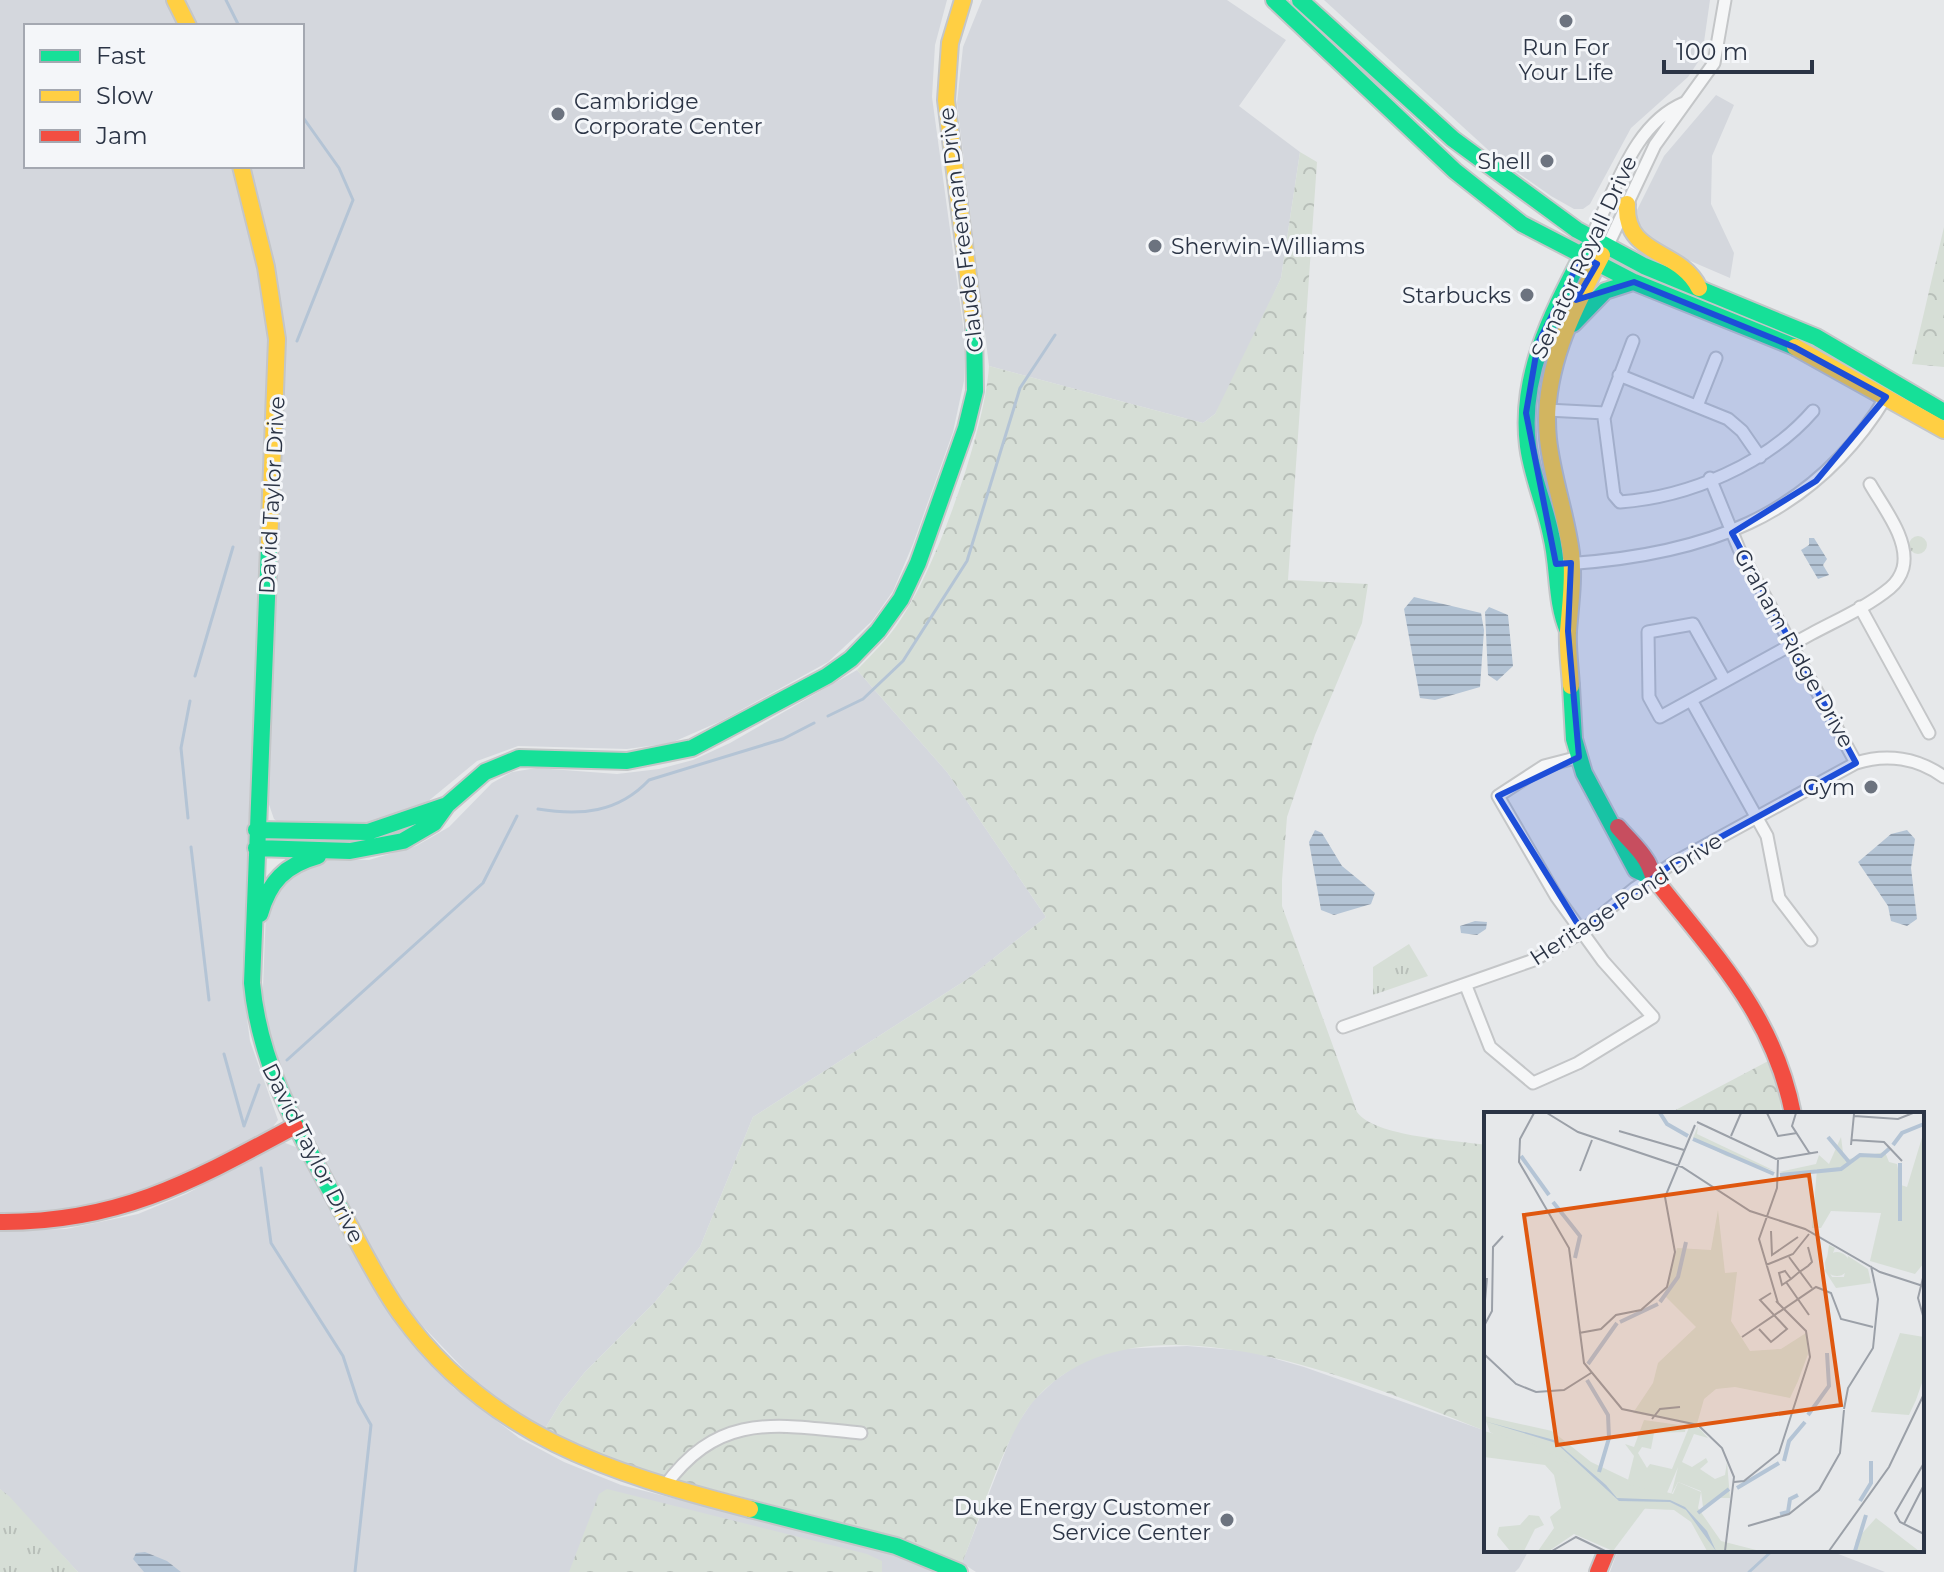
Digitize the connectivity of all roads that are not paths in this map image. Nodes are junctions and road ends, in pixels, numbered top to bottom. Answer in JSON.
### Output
{"nodes":[{"id":1,"x":175,"y":0,"type":"edge"},
{"id":2,"x":963,"y":0,"type":"edge"},
{"id":3,"x":1274,"y":0,"type":"edge"},
{"id":4,"x":1300,"y":0,"type":"edge"},
{"id":5,"x":1725,"y":0,"type":"edge"},
{"id":6,"x":187,"y":24,"type":"edge"},
{"id":7,"x":1685,"y":103,"type":"junction"},
{"id":8,"x":241,"y":168,"type":"edge"},
{"id":9,"x":1627,"y":204,"type":"junction"},
{"id":10,"x":1591,"y":237,"type":"junction"},
{"id":11,"x":1607,"y":247,"type":"junction"},
{"id":12,"x":1589,"y":260,"type":"junction"},
{"id":13,"x":1634,"y":282,"type":"junction"},
{"id":14,"x":1699,"y":288,"type":"junction"},
{"id":15,"x":1569,"y":328,"type":"junction"},
{"id":16,"x":1633,"y":341,"type":"dead end"},
{"id":17,"x":1716,"y":358,"type":"dead end"},
{"id":18,"x":1619,"y":375,"type":"junction"},
{"id":19,"x":1886,"y":397,"type":"junction"},
{"id":20,"x":1697,"y":406,"type":"junction"},
{"id":21,"x":1547,"y":410,"type":"junction"},
{"id":22,"x":1813,"y":411,"type":"dead end"},
{"id":23,"x":1944,"y":412,"type":"edge"},
{"id":24,"x":1605,"y":413,"type":"junction"},
{"id":25,"x":1944,"y":430,"type":"edge"},
{"id":26,"x":1760,"y":457,"type":"junction"},
{"id":27,"x":1710,"y":478,"type":"junction"},
{"id":28,"x":1870,"y":484,"type":"dead end"},
{"id":29,"x":1733,"y":533,"type":"junction"},
{"id":30,"x":1564,"y":564,"type":"junction"},
{"id":31,"x":1860,"y":607,"type":"junction"},
{"id":32,"x":1792,"y":645,"type":"junction"},
{"id":33,"x":1725,"y":681,"type":"junction"},
{"id":34,"x":1691,"y":700,"type":"junction"},
{"id":35,"x":1929,"y":733,"type":"dead end"},
{"id":36,"x":1579,"y":757,"type":"junction"},
{"id":37,"x":1856,"y":763,"type":"junction"},
{"id":38,"x":1944,"y":777,"type":"edge"},
{"id":39,"x":447,"y":805,"type":"junction"},
{"id":40,"x":1756,"y":817,"type":"junction"},
{"id":41,"x":256,"y":830,"type":"junction"},
{"id":42,"x":256,"y":848,"type":"junction"},
{"id":43,"x":350,"y":851,"type":"junction"},
{"id":44,"x":1653,"y":878,"type":"junction"},
{"id":45,"x":1582,"y":931,"type":"junction"},
{"id":46,"x":1811,"y":940,"type":"dead end"},
{"id":47,"x":254,"y":947,"type":"junction"},
{"id":48,"x":1466,"y":986,"type":"junction"},
{"id":49,"x":1343,"y":1027,"type":"dead end"},
{"id":50,"x":1793,"y":1112,"type":"edge"},
{"id":51,"x":295,"y":1126,"type":"junction"},
{"id":52,"x":0,"y":1222,"type":"edge"},
{"id":53,"x":861,"y":1433,"type":"dead end"},
{"id":54,"x":664,"y":1487,"type":"junction"},
{"id":55,"x":1606,"y":1552,"type":"edge"},
{"id":56,"x":959,"y":1572,"type":"edge"},
{"id":57,"x":1598,"y":1572,"type":"edge"}],
"edges":[{"from":1,"to":6,"type":"street"},
{"from":2,"to":39,"type":"street","name":"Claude Freeman Drive"},
{"from":3,"to":12,"type":"street"},
{"from":4,"to":10,"type":"street"},
{"from":5,"to":7,"type":"street","name":"Senator Royall Drive"},
{"from":7,"to":9,"type":"street","name":"Senator Royall Drive"},
{"from":7,"to":10,"type":"street","name":"Senator Royall Drive"},
{"from":8,"to":41,"type":"street","name":"David Taylor Drive"},
{"from":9,"to":11,"type":"street","name":"Senator Royall Drive"},
{"from":9,"to":14,"type":"street"},
{"from":10,"to":11,"type":"street"},
{"from":10,"to":12,"type":"street","name":"Senator Royall Drive"},
{"from":11,"to":12,"type":"street","name":"Senator Royall Drive"},
{"from":11,"to":14,"type":"street"},
{"from":12,"to":13,"type":"street"},
{"from":12,"to":15,"type":"street","name":"Senator Royall Drive"},
{"from":12,"to":30,"type":"street","name":"Senator Royall Drive"},
{"from":13,"to":15,"type":"street"},
{"from":13,"to":19,"type":"street"},
{"from":14,"to":23,"type":"street"},
{"from":15,"to":21,"type":"street","name":"Senator Royall Drive"},
{"from":16,"to":18,"type":"street"},
{"from":17,"to":20,"type":"street"},
{"from":18,"to":20,"type":"street"},
{"from":18,"to":24,"type":"street"},
{"from":19,"to":25,"type":"street"},
{"from":19,"to":29,"type":"street"},
{"from":20,"to":26,"type":"street"},
{"from":21,"to":24,"type":"street"},
{"from":21,"to":30,"type":"street","name":"Senator Royall Drive"},
{"from":22,"to":26,"type":"street"},
{"from":24,"to":27,"type":"street"},
{"from":26,"to":27,"type":"street"},
{"from":27,"to":29,"type":"street","name":"Graham Ridge Drive"},
{"from":28,"to":31,"type":"street"},
{"from":29,"to":30,"type":"street"},
{"from":29,"to":32,"type":"street","name":"Graham Ridge Drive"},
{"from":30,"to":36,"type":"street","name":"Senator Royall Drive"},
{"from":31,"to":32,"type":"street"},
{"from":31,"to":35,"type":"street"},
{"from":32,"to":33,"type":"street"},
{"from":32,"to":37,"type":"street","name":"Graham Ridge Drive"},
{"from":33,"to":34,"type":"street"},
{"from":33,"to":34,"type":"street"},
{"from":34,"to":40,"type":"street"},
{"from":36,"to":44,"type":"street","name":"Senator Royall Drive"},
{"from":36,"to":45,"type":"street"},
{"from":37,"to":38,"type":"street","name":"Heritage Pond Drive"},
{"from":37,"to":40,"type":"street","name":"Heritage Pond Drive"},
{"from":39,"to":41,"type":"street","name":"Claude Freeman Drive"},
{"from":39,"to":43,"type":"street","name":"Claude Freeman Drive"},
{"from":40,"to":44,"type":"street","name":"Heritage Pond Drive"},
{"from":40,"to":46,"type":"street"},
{"from":41,"to":42,"type":"street","name":"David Taylor Drive"},
{"from":42,"to":43,"type":"street","name":"Claude Freeman Drive"},
{"from":42,"to":47,"type":"street","name":"David Taylor Drive"},
{"from":43,"to":47,"type":"street"},
{"from":44,"to":45,"type":"street","name":"Heritage Pond Drive"},
{"from":44,"to":50,"type":"street","name":"Senator Royall Drive"},
{"from":45,"to":48,"type":"street","name":"Heritage Pond Drive"},
{"from":45,"to":48,"type":"street"},
{"from":47,"to":51,"type":"street","name":"David Taylor Drive"},
{"from":48,"to":49,"type":"street","name":"Heritage Pond Drive"},
{"from":51,"to":52,"type":"street"},
{"from":51,"to":54,"type":"street","name":"David Taylor Drive"},
{"from":53,"to":54,"type":"street"},
{"from":54,"to":56,"type":"street","name":"David Taylor Drive"},
{"from":55,"to":57,"type":"street"}]}
